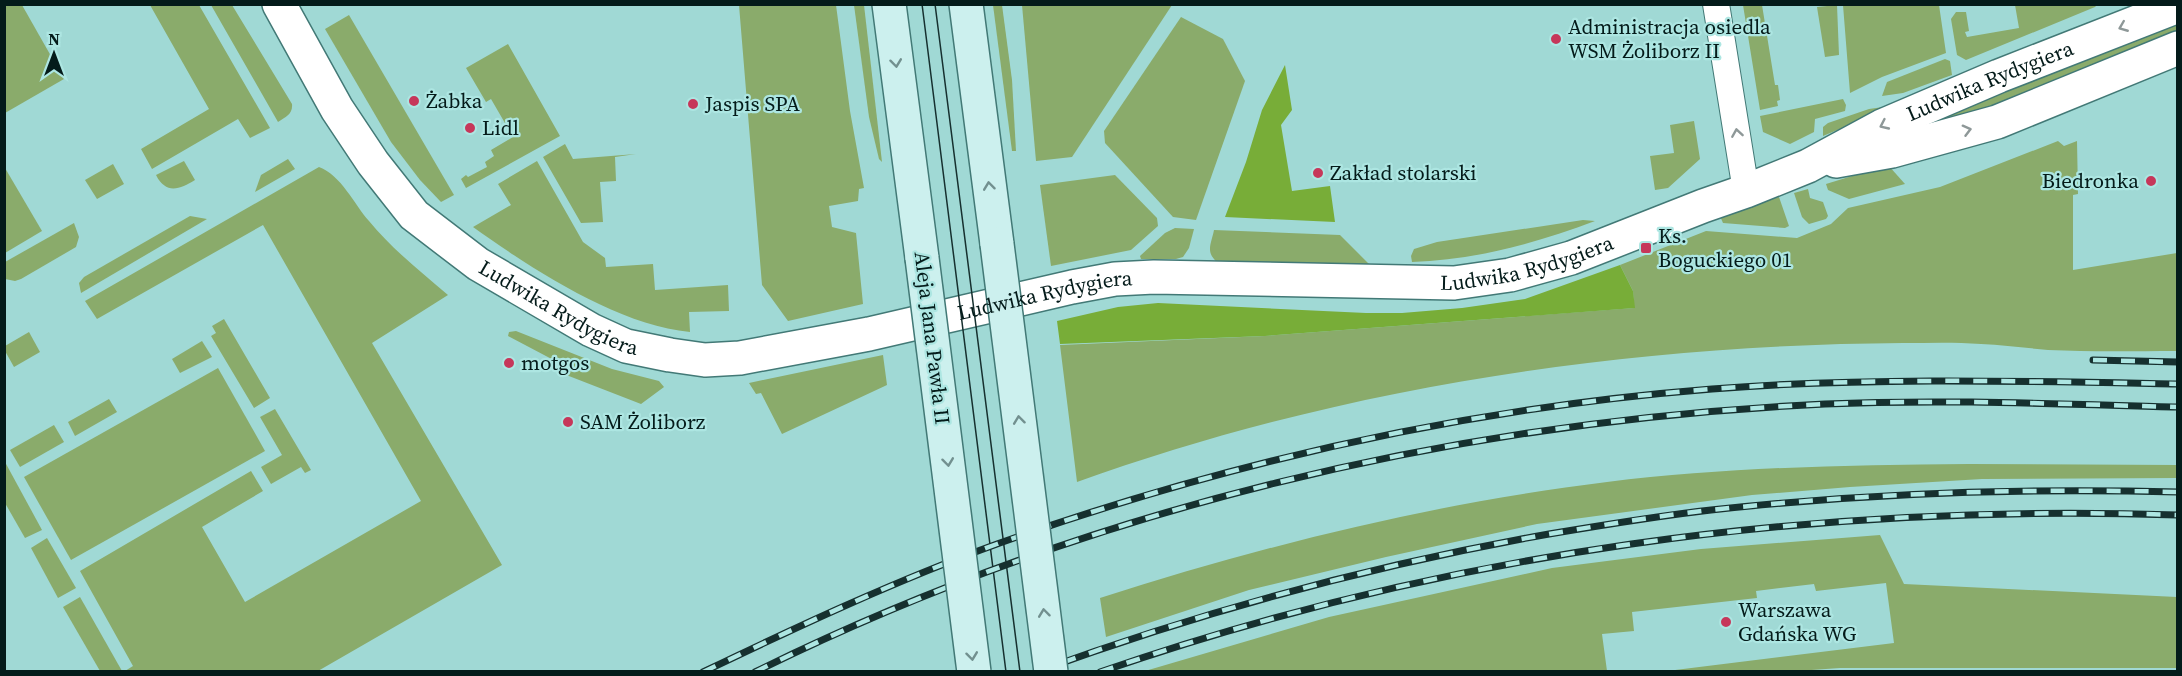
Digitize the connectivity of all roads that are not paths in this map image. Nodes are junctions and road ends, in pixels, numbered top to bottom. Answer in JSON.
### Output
{"nodes":[{"id":1,"x":279,"y":4,"type":"edge"},
{"id":2,"x":889,"y":4,"type":"edge"},
{"id":3,"x":966,"y":4,"type":"edge"},
{"id":4,"x":1716,"y":4,"type":"edge"},
{"id":5,"x":2178,"y":6,"type":"edge"},
{"id":6,"x":2178,"y":48,"type":"edge"},
{"id":7,"x":1808,"y":166,"type":"junction"},
{"id":8,"x":1746,"y":191,"type":"junction"},
{"id":9,"x":974,"y":672,"type":"edge"},
{"id":10,"x":1051,"y":672,"type":"edge"}],
"edges":[{"from":1,"to":8,"type":"street","name":"Ludwika Rydygiera"},
{"from":2,"to":9,"type":"main road","name":"Aleja Jana Pawła II","one_way":true,"bridge":true},
{"from":10,"to":3,"type":"main road","one_way":true,"bridge":true},
{"from":8,"to":4,"type":"street","one_way":true},
{"from":5,"to":7,"type":"street","name":"Ludwika Rydygiera","one_way":true},
{"from":7,"to":6,"type":"street","name":"Ludwika Rydygiera","one_way":true},
{"from":7,"to":8,"type":"street","name":"Ludwika Rydygiera"}]}
